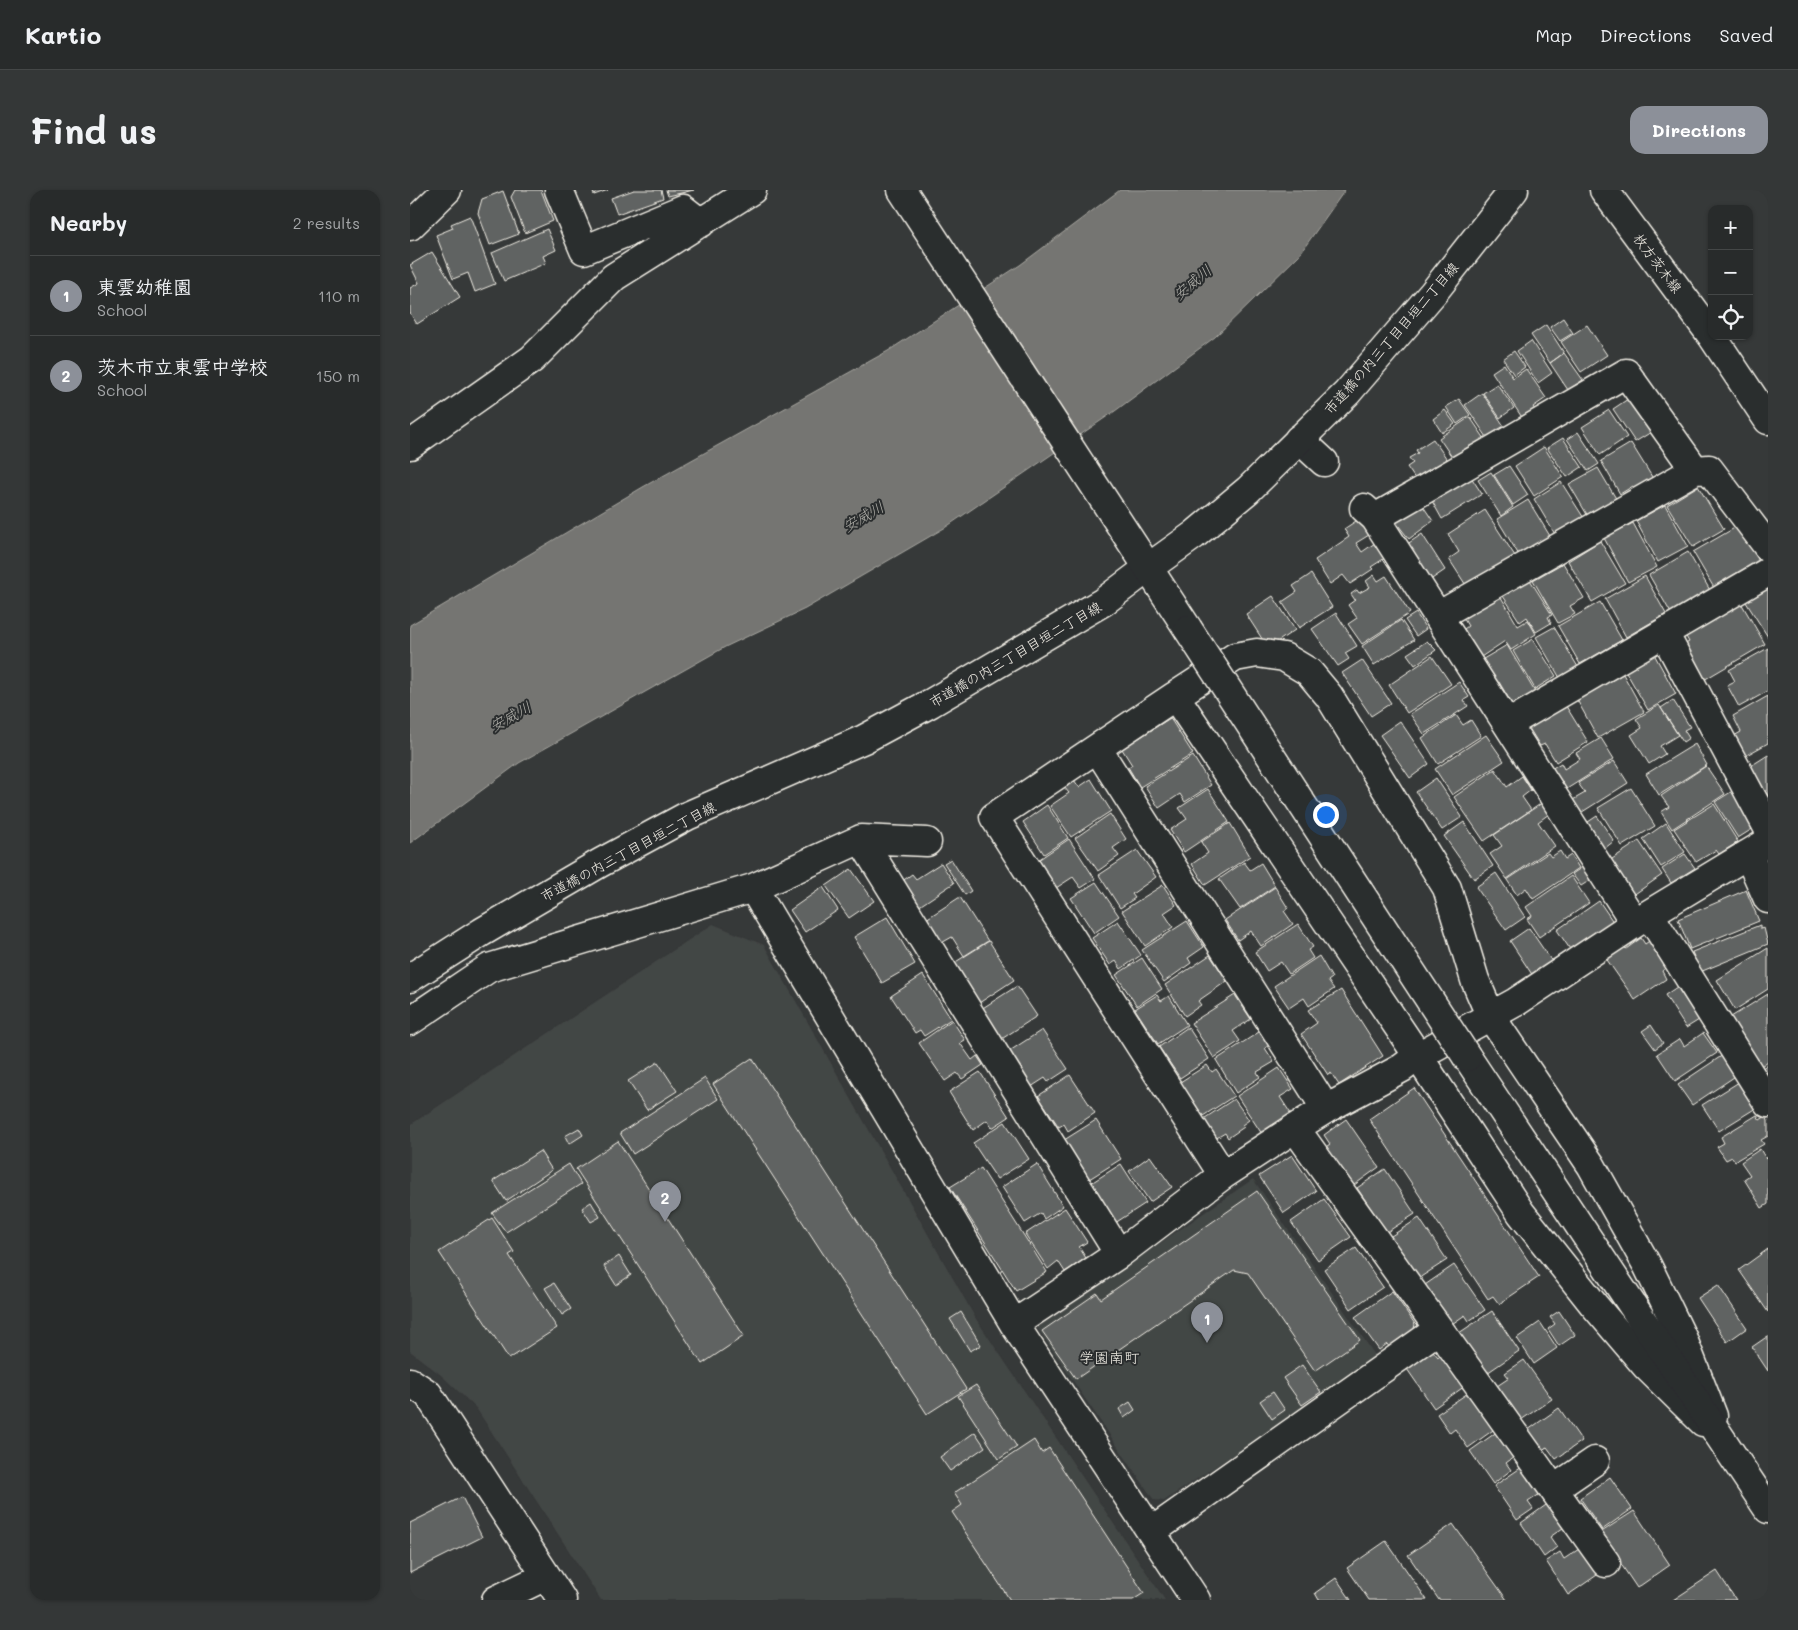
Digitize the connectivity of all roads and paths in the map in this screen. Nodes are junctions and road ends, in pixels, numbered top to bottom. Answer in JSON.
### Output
{"nodes":[{"id":1,"x":447,"y":190,"type":"edge"},
{"id":2,"x":559,"y":190,"type":"edge"},
{"id":3,"x":752,"y":190,"type":"edge"},
{"id":4,"x":902,"y":190,"type":"edge"},
{"id":5,"x":1514,"y":190,"type":"edge"},
{"id":6,"x":1604,"y":190,"type":"edge"},
{"id":7,"x":701,"y":223,"type":"junction"},
{"id":8,"x":410,"y":226,"type":"edge"},
{"id":9,"x":1708,"y":331,"type":"edge"},
{"id":10,"x":1715,"y":340,"type":"edge"},
{"id":11,"x":1768,"y":420,"type":"edge"},
{"id":12,"x":1299,"y":439,"type":"junction"},
{"id":13,"x":410,"y":445,"type":"edge"},
{"id":14,"x":1324,"y":462,"type":"dead end"},
{"id":15,"x":1695,"y":470,"type":"junction"},
{"id":16,"x":1768,"y":547,"type":"edge"},
{"id":17,"x":1148,"y":568,"type":"junction"},
{"id":18,"x":1768,"y":572,"type":"edge"},
{"id":19,"x":1438,"y":616,"type":"junction"},
{"id":20,"x":1664,"y":633,"type":"junction"},
{"id":21,"x":1175,"y":696,"type":"junction"},
{"id":22,"x":1508,"y":724,"type":"junction"},
{"id":23,"x":1097,"y":748,"type":"junction"},
{"id":24,"x":1768,"y":828,"type":"edge"},
{"id":25,"x":861,"y":839,"type":"junction"},
{"id":26,"x":927,"y":842,"type":"dead end"},
{"id":27,"x":1758,"y":848,"type":"edge"},
{"id":28,"x":752,"y":888,"type":"junction"},
{"id":29,"x":1768,"y":899,"type":"edge"},
{"id":30,"x":1642,"y":919,"type":"junction"},
{"id":31,"x":418,"y":973,"type":"edge"},
{"id":32,"x":444,"y":997,"type":"junction"},
{"id":33,"x":1491,"y":1017,"type":"junction"},
{"id":34,"x":410,"y":1021,"type":"edge"},
{"id":35,"x":1418,"y":1056,"type":"junction"},
{"id":36,"x":1768,"y":1103,"type":"edge"},
{"id":37,"x":1326,"y":1108,"type":"junction"},
{"id":38,"x":1295,"y":1128,"type":"junction"},
{"id":39,"x":1223,"y":1175,"type":"junction"},
{"id":40,"x":1120,"y":1254,"type":"junction"},
{"id":41,"x":1014,"y":1324,"type":"junction"},
{"id":42,"x":1438,"y":1329,"type":"junction"},
{"id":43,"x":410,"y":1382,"type":"edge"},
{"id":44,"x":1723,"y":1443,"type":"junction"},
{"id":45,"x":1595,"y":1461,"type":"dead end"},
{"id":46,"x":1554,"y":1490,"type":"junction"},
{"id":47,"x":1768,"y":1509,"type":"edge"},
{"id":48,"x":1151,"y":1532,"type":"junction"},
{"id":49,"x":1606,"y":1563,"type":"dead end"},
{"id":50,"x":546,"y":1576,"type":"junction"},
{"id":51,"x":496,"y":1600,"type":"edge"},
{"id":52,"x":562,"y":1600,"type":"edge"},
{"id":53,"x":1196,"y":1600,"type":"edge"}],
"edges":[{"from":1,"to":8,"type":"street"},
{"from":2,"to":7,"type":"street"},
{"from":3,"to":7,"type":"street"},
{"from":4,"to":17,"type":"street"},
{"from":5,"to":12,"type":"street","name":"市道橋の内三丁目目垣二丁目線"},
{"from":6,"to":9,"type":"street","name":"枚方茨木線"},
{"from":7,"to":13,"type":"street"},
{"from":10,"to":11,"type":"street","name":"枚方茨木線"},
{"from":12,"to":14,"type":"street"},
{"from":12,"to":17,"type":"street","name":"市道橋の内三丁目目垣二丁目線"},
{"from":15,"to":16,"type":"street"},
{"from":15,"to":19,"type":"street"},
{"from":15,"to":19,"type":"street"},
{"from":17,"to":31,"type":"street","name":"市道橋の内三丁目目垣二丁目線"},
{"from":17,"to":44,"type":"street","bridge":true},
{"from":18,"to":20,"type":"street"},
{"from":19,"to":22,"type":"street"},
{"from":20,"to":22,"type":"street"},
{"from":20,"to":24,"type":"street"},
{"from":21,"to":23,"type":"street"},
{"from":21,"to":33,"type":"street"},
{"from":21,"to":35,"type":"street"},
{"from":22,"to":30,"type":"street"},
{"from":23,"to":37,"type":"street"},
{"from":23,"to":39,"type":"street"},
{"from":25,"to":26,"type":"street"},
{"from":25,"to":28,"type":"street"},
{"from":25,"to":40,"type":"street"},
{"from":27,"to":29,"type":"street"},
{"from":27,"to":30,"type":"street"},
{"from":28,"to":32,"type":"street"},
{"from":28,"to":41,"type":"street"},
{"from":30,"to":33,"type":"street"},
{"from":30,"to":36,"type":"street"},
{"from":31,"to":32,"type":"street"},
{"from":32,"to":34,"type":"street"},
{"from":33,"to":35,"type":"street"},
{"from":33,"to":44,"type":"street"},
{"from":35,"to":37,"type":"street"},
{"from":35,"to":44,"type":"street"},
{"from":37,"to":38,"type":"street"},
{"from":38,"to":39,"type":"street"},
{"from":38,"to":42,"type":"street"},
{"from":39,"to":40,"type":"street"},
{"from":40,"to":41,"type":"street"},
{"from":41,"to":48,"type":"street"},
{"from":42,"to":46,"type":"street"},
{"from":42,"to":48,"type":"street"},
{"from":43,"to":50,"type":"street"},
{"from":44,"to":47,"type":"street"},
{"from":45,"to":46,"type":"street"},
{"from":46,"to":49,"type":"street"},
{"from":48,"to":53,"type":"street"},
{"from":50,"to":51,"type":"street"},
{"from":50,"to":52,"type":"street"}]}
